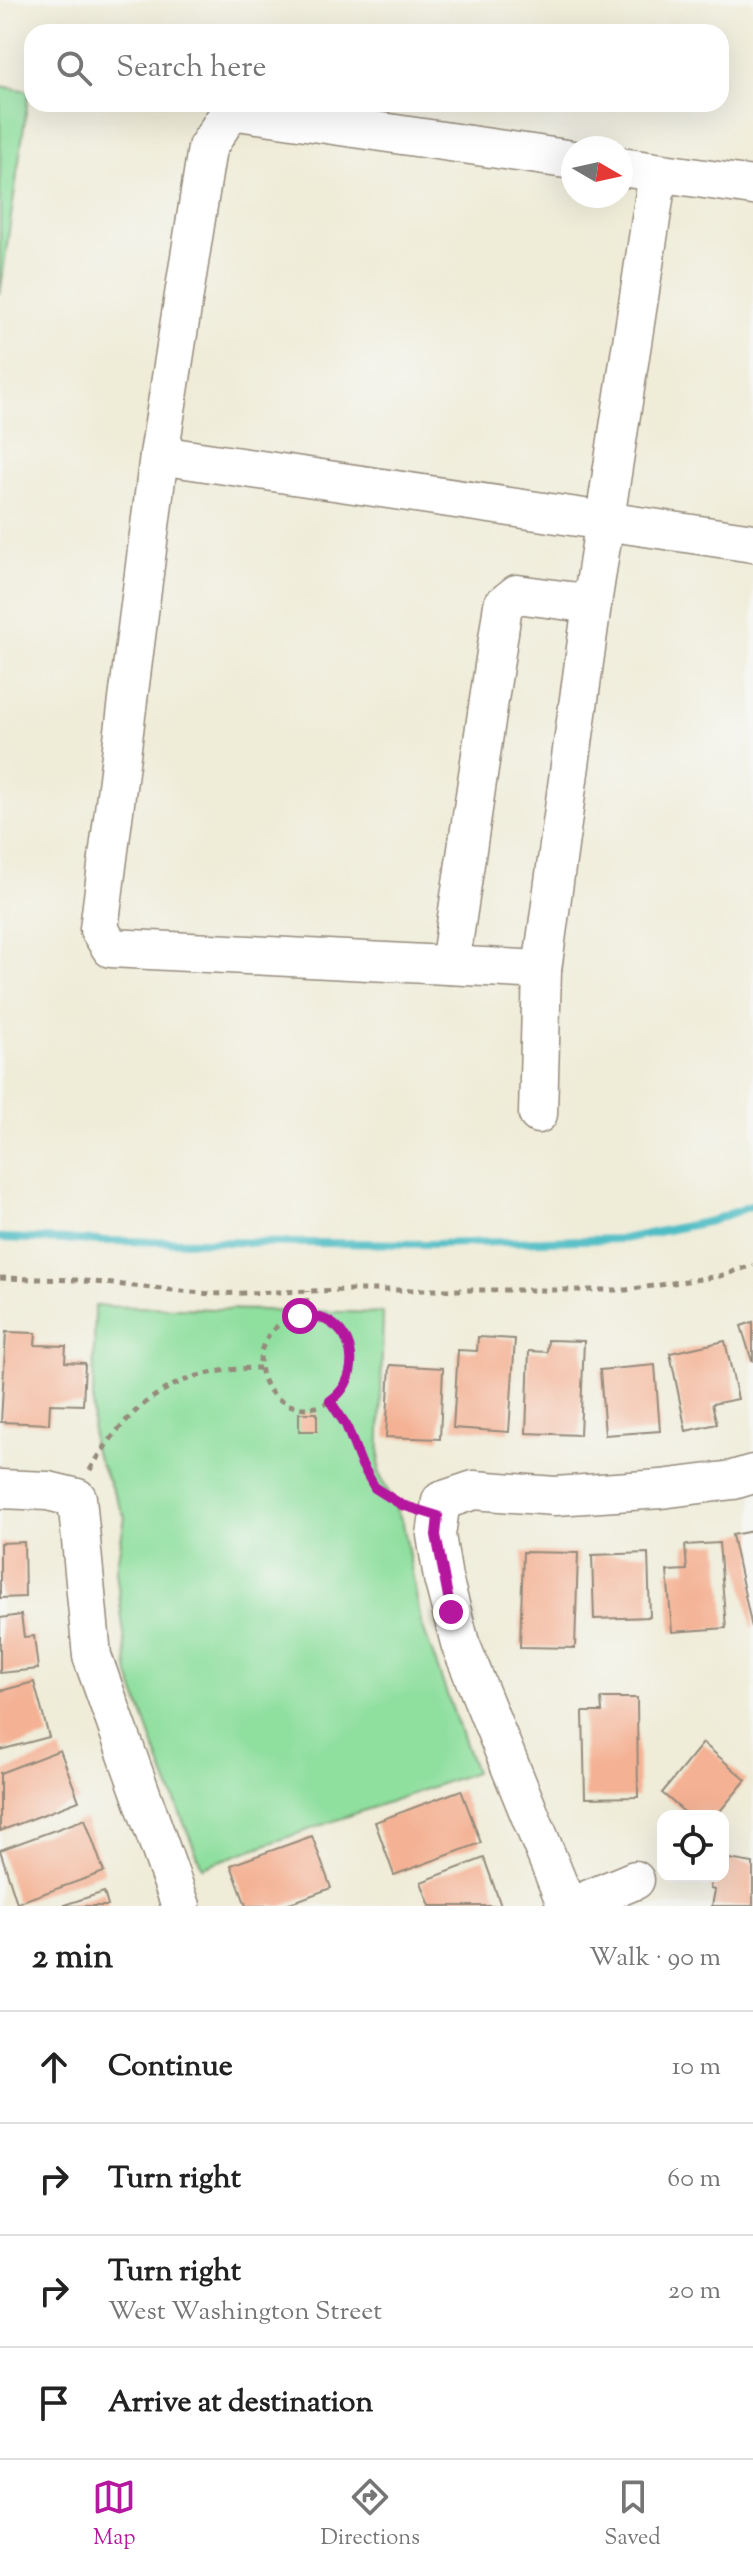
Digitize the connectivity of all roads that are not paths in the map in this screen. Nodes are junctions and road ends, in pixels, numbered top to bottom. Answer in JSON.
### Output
{"nodes":[{"id":1,"x":230,"y":112,"type":"edge"},
{"id":2,"x":245,"y":112,"type":"edge"},
{"id":3,"x":561,"y":158,"type":"edge"},
{"id":4,"x":633,"y":169,"type":"edge"},
{"id":5,"x":658,"y":173,"type":"junction"},
{"id":6,"x":753,"y":186,"type":"edge"},
{"id":7,"x":159,"y":455,"type":"junction"},
{"id":8,"x":604,"y":521,"type":"junction"},
{"id":9,"x":753,"y":543,"type":"edge"},
{"id":10,"x":592,"y":604,"type":"junction"},
{"id":11,"x":450,"y":965,"type":"junction"},
{"id":12,"x":542,"y":970,"type":"junction"},
{"id":13,"x":538,"y":1114,"type":"dead end"},
{"id":14,"x":753,"y":1474,"type":"edge"},
{"id":15,"x":0,"y":1489,"type":"edge"},
{"id":16,"x":635,"y":1880,"type":"dead end"},
{"id":17,"x":181,"y":1906,"type":"edge"},
{"id":18,"x":570,"y":1906,"type":"edge"}],
"edges":[{"from":1,"to":7,"type":"street"},
{"from":2,"to":3,"type":"street"},
{"from":4,"to":5,"type":"street"},
{"from":5,"to":6,"type":"street"},
{"from":5,"to":8,"type":"street"},
{"from":7,"to":8,"type":"street"},
{"from":7,"to":11,"type":"street"},
{"from":8,"to":9,"type":"street"},
{"from":8,"to":10,"type":"street"},
{"from":10,"to":11,"type":"street"},
{"from":10,"to":12,"type":"street"},
{"from":11,"to":12,"type":"street"},
{"from":12,"to":13,"type":"street"},
{"from":14,"to":18,"type":"street"},
{"from":15,"to":17,"type":"street"},
{"from":16,"to":18,"type":"street"}]}
